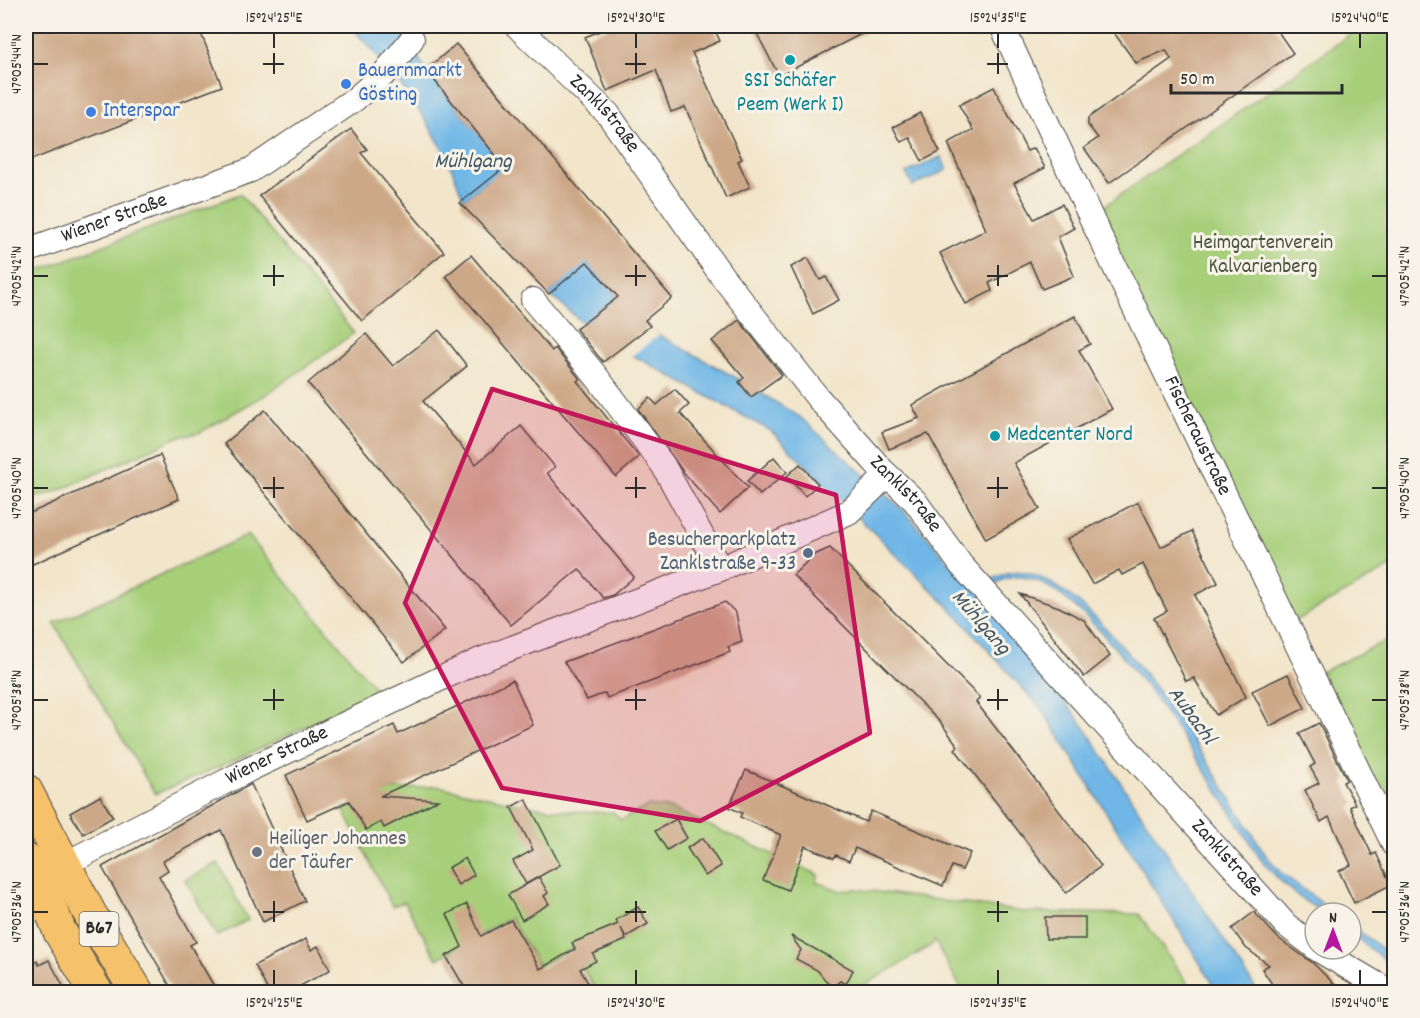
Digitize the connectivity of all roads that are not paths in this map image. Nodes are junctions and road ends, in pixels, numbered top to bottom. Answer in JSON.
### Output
{"nodes":[{"id":1,"x":517,"y":26,"type":"edge"},
{"id":2,"x":1002,"y":26,"type":"edge"},
{"id":3,"x":412,"y":39,"type":"dead end"},
{"id":4,"x":26,"y":251,"type":"edge"},
{"id":5,"x":533,"y":300,"type":"dead end"},
{"id":6,"x":883,"y":479,"type":"junction"},
{"id":7,"x":720,"y":569,"type":"junction"},
{"id":8,"x":493,"y":656,"type":"joint"},
{"id":9,"x":26,"y":791,"type":"edge"},
{"id":10,"x":1395,"y":845,"type":"edge"},
{"id":11,"x":65,"y":864,"type":"junction"},
{"id":12,"x":30,"y":880,"type":"edge"},
{"id":13,"x":1303,"y":938,"type":"edge"},
{"id":14,"x":1337,"y":961,"type":"edge"},
{"id":15,"x":96,"y":993,"type":"edge"},
{"id":16,"x":137,"y":993,"type":"edge"},
{"id":17,"x":1390,"y":993,"type":"edge"}],
"edges":[{"from":1,"to":6,"type":"street","name":"Zanklstraße"},
{"from":2,"to":10,"type":"street","name":"Fischeraustraße"},
{"from":3,"to":4,"type":"street","name":"Wiener Straße"},
{"from":5,"to":7,"type":"street"},
{"from":6,"to":7,"type":"street","name":"Zanklstraße"},
{"from":6,"to":13,"type":"street","name":"Zanklstraße"},
{"from":7,"to":8,"type":"street","name":"Zanklstraße"},
{"from":8,"to":11,"type":"street","name":"Wiener Straße"},
{"from":9,"to":11,"type":"main road","number":"B67"},
{"from":11,"to":12,"type":"street"},
{"from":11,"to":16,"type":"main road","number":"B67"},
{"from":12,"to":15,"type":"main road","number":"B67"},
{"from":14,"to":17,"type":"street","name":"Zanklstraße"}]}
